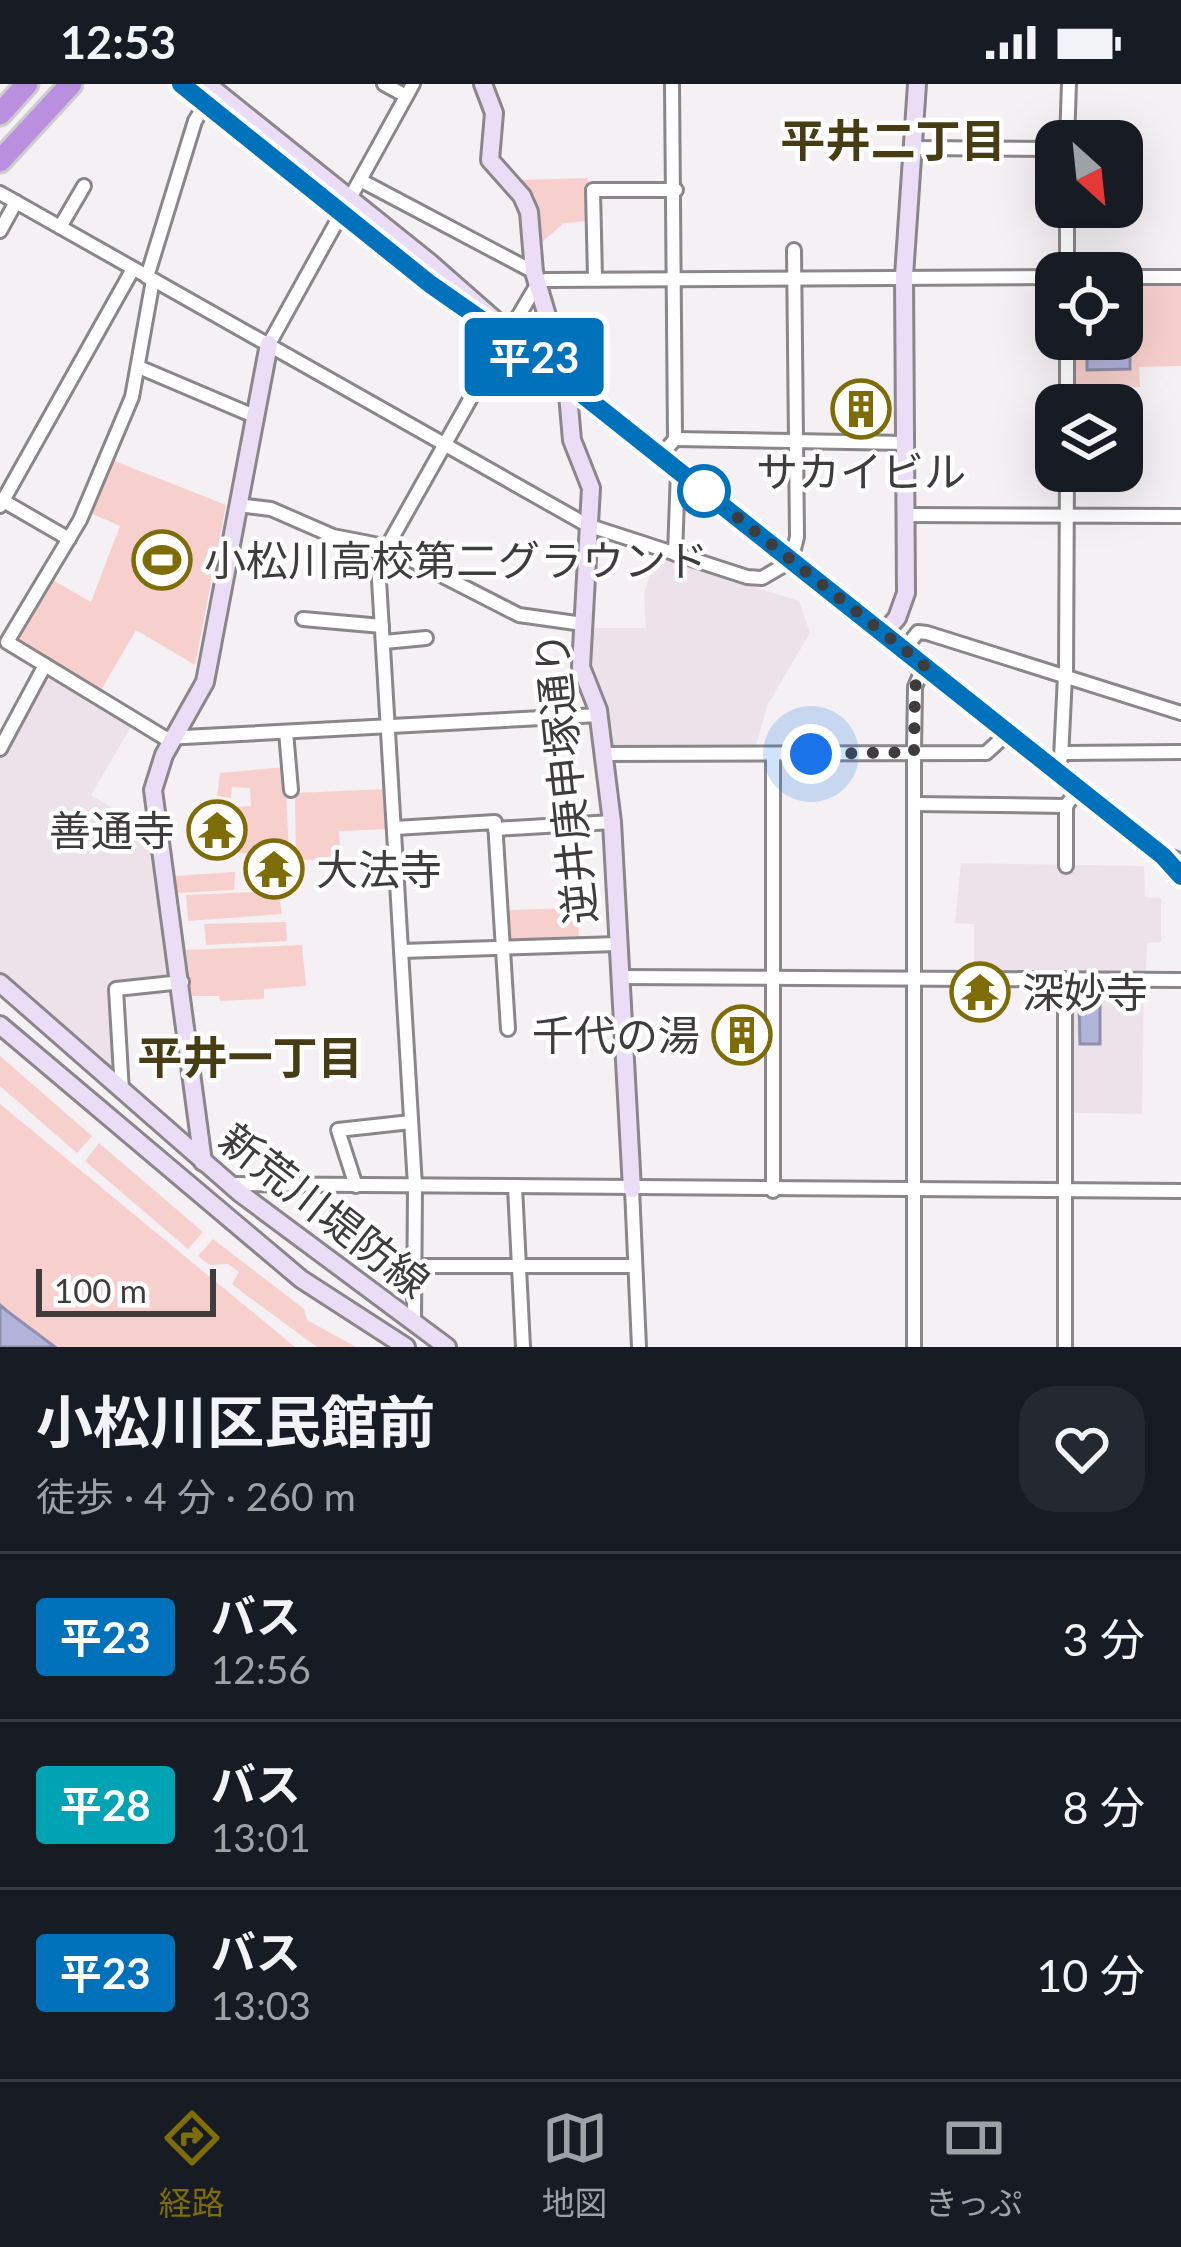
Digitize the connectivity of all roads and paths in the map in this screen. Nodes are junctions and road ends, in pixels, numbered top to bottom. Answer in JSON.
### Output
{"nodes":[{"id":1,"x":27,"y":84,"type":"edge"},
{"id":2,"x":71,"y":84,"type":"edge"},
{"id":3,"x":181,"y":84,"type":"edge"},
{"id":4,"x":207,"y":84,"type":"edge"},
{"id":5,"x":384,"y":84,"type":"edge"},
{"id":6,"x":483,"y":84,"type":"edge"},
{"id":7,"x":672,"y":84,"type":"edge"},
{"id":8,"x":917,"y":84,"type":"edge"},
{"id":9,"x":1069,"y":84,"type":"edge"},
{"id":10,"x":410,"y":90,"type":"edge"},
{"id":11,"x":206,"y":104,"type":"junction"},
{"id":12,"x":0,"y":114,"type":"edge"},
{"id":13,"x":1068,"y":120,"type":"edge"},
{"id":14,"x":911,"y":148,"type":"junction"},
{"id":15,"x":1035,"y":149,"type":"edge"},
{"id":16,"x":0,"y":161,"type":"edge"},
{"id":17,"x":360,"y":180,"type":"junction"},
{"id":18,"x":84,"y":186,"type":"dead end"},
{"id":19,"x":676,"y":190,"type":"junction"},
{"id":20,"x":0,"y":193,"type":"edge"},
{"id":21,"x":16,"y":202,"type":"junction"},
{"id":22,"x":346,"y":206,"type":"junction"},
{"id":23,"x":60,"y":227,"type":"junction"},
{"id":24,"x":0,"y":231,"type":"edge"},
{"id":25,"x":794,"y":250,"type":"dead end"},
{"id":26,"x":133,"y":269,"type":"junction"},
{"id":27,"x":904,"y":276,"type":"junction"},
{"id":28,"x":1035,"y":277,"type":"edge"},
{"id":29,"x":1143,"y":277,"type":"edge"},
{"id":30,"x":1181,"y":277,"type":"edge"},
{"id":31,"x":536,"y":278,"type":"junction"},
{"id":32,"x":595,"y":278,"type":"junction"},
{"id":33,"x":677,"y":278,"type":"junction"},
{"id":34,"x":794,"y":278,"type":"junction"},
{"id":35,"x":150,"y":279,"type":"junction"},
{"id":36,"x":507,"y":336,"type":"junction"},
{"id":37,"x":269,"y":344,"type":"junction"},
{"id":38,"x":141,"y":368,"type":"junction"},
{"id":39,"x":568,"y":383,"type":"junction"},
{"id":40,"x":254,"y":416,"type":"junction"},
{"id":41,"x":675,"y":439,"type":"junction"},
{"id":42,"x":796,"y":440,"type":"junction"},
{"id":43,"x":906,"y":443,"type":"junction"},
{"id":44,"x":446,"y":444,"type":"junction"},
{"id":45,"x":660,"y":457,"type":"junction"},
{"id":46,"x":678,"y":471,"type":"junction"},
{"id":47,"x":1067,"y":492,"type":"edge"},
{"id":48,"x":1,"y":502,"type":"edge"},
{"id":49,"x":238,"y":505,"type":"junction"},
{"id":50,"x":906,"y":515,"type":"junction"},
{"id":51,"x":1181,"y":515,"type":"edge"},
{"id":52,"x":1067,"y":516,"type":"junction"},
{"id":53,"x":587,"y":525,"type":"junction"},
{"id":54,"x":69,"y":539,"type":"junction"},
{"id":55,"x":387,"y":547,"type":"junction"},
{"id":56,"x":676,"y":554,"type":"junction"},
{"id":57,"x":791,"y":560,"type":"junction"},
{"id":58,"x":303,"y":619,"type":"dead end"},
{"id":59,"x":583,"y":624,"type":"junction"},
{"id":60,"x":382,"y":626,"type":"junction"},
{"id":61,"x":883,"y":634,"type":"junction"},
{"id":62,"x":426,"y":638,"type":"dead end"},
{"id":63,"x":383,"y":642,"type":"junction"},
{"id":64,"x":904,"y":650,"type":"junction"},
{"id":65,"x":45,"y":665,"type":"junction"},
{"id":66,"x":924,"y":665,"type":"junction"},
{"id":67,"x":1066,"y":676,"type":"junction"},
{"id":68,"x":1181,"y":712,"type":"edge"},
{"id":69,"x":598,"y":715,"type":"junction"},
{"id":70,"x":388,"y":727,"type":"junction"},
{"id":71,"x":286,"y":732,"type":"junction"},
{"id":72,"x":1008,"y":733,"type":"junction"},
{"id":73,"x":173,"y":738,"type":"junction"},
{"id":74,"x":0,"y":748,"type":"edge"},
{"id":75,"x":914,"y":752,"type":"junction"},
{"id":76,"x":1181,"y":752,"type":"edge"},
{"id":77,"x":1065,"y":753,"type":"junction"},
{"id":78,"x":603,"y":754,"type":"junction"},
{"id":79,"x":773,"y":754,"type":"junction"},
{"id":80,"x":1053,"y":768,"type":"junction"},
{"id":81,"x":1078,"y":789,"type":"junction"},
{"id":82,"x":291,"y":790,"type":"dead end"},
{"id":83,"x":914,"y":804,"type":"junction"},
{"id":84,"x":1066,"y":806,"type":"junction"},
{"id":85,"x":611,"y":821,"type":"junction"},
{"id":86,"x":395,"y":828,"type":"junction"},
{"id":87,"x":495,"y":829,"type":"junction"},
{"id":88,"x":1172,"y":859,"type":"edge"},
{"id":89,"x":1066,"y":866,"type":"dead end"},
{"id":90,"x":1181,"y":876,"type":"edge"},
{"id":91,"x":617,"y":944,"type":"junction"},
{"id":92,"x":503,"y":948,"type":"junction"},
{"id":93,"x":402,"y":951,"type":"junction"},
{"id":94,"x":619,"y":977,"type":"junction"},
{"id":95,"x":773,"y":977,"type":"junction"},
{"id":96,"x":913,"y":978,"type":"junction"},
{"id":97,"x":1064,"y":980,"type":"junction"},
{"id":98,"x":1181,"y":980,"type":"edge"},
{"id":99,"x":183,"y":982,"type":"junction"},
{"id":100,"x":0,"y":983,"type":"edge"},
{"id":101,"x":0,"y":1025,"type":"edge"},
{"id":102,"x":508,"y":1029,"type":"dead end"},
{"id":103,"x":122,"y":1092,"type":"junction"},
{"id":104,"x":411,"y":1122,"type":"junction"},
{"id":105,"x":203,"y":1162,"type":"junction"},
{"id":106,"x":230,"y":1184,"type":"junction"},
{"id":107,"x":356,"y":1186,"type":"junction"},
{"id":108,"x":416,"y":1186,"type":"junction"},
{"id":109,"x":515,"y":1187,"type":"junction"},
{"id":110,"x":632,"y":1190,"type":"junction"},
{"id":111,"x":773,"y":1191,"type":"junction"},
{"id":112,"x":914,"y":1191,"type":"junction"},
{"id":113,"x":1064,"y":1191,"type":"junction"},
{"id":114,"x":1181,"y":1192,"type":"edge"},
{"id":115,"x":415,"y":1266,"type":"junction"},
{"id":116,"x":519,"y":1266,"type":"junction"},
{"id":117,"x":634,"y":1266,"type":"junction"},
{"id":118,"x":414,"y":1324,"type":"junction"},
{"id":119,"x":406,"y":1347,"type":"edge"},
{"id":120,"x":447,"y":1347,"type":"edge"},
{"id":121,"x":523,"y":1347,"type":"edge"},
{"id":122,"x":639,"y":1347,"type":"edge"},
{"id":123,"x":914,"y":1347,"type":"edge"},
{"id":124,"x":1065,"y":1347,"type":"edge"}],
"edges":[{"from":1,"to":12,"type":"highway"},
{"from":2,"to":16,"type":"highway"},
{"from":3,"to":11,"type":"main road"},
{"from":4,"to":22,"type":"main road"},
{"from":5,"to":10,"type":"street"},
{"from":6,"to":31,"type":"main road","name":"逆井庚申塚通り"},
{"from":7,"to":19,"type":"street"},
{"from":8,"to":14,"type":"main road"},
{"from":9,"to":13,"type":"street"},
{"from":10,"to":17,"type":"street"},
{"from":11,"to":22,"type":"main road"},
{"from":11,"to":35,"type":"street"},
{"from":14,"to":15,"type":"street"},
{"from":14,"to":27,"type":"main road"},
{"from":17,"to":22,"type":"street"},
{"from":17,"to":31,"type":"street"},
{"from":18,"to":23,"type":"street"},
{"from":19,"to":32,"type":"street"},
{"from":19,"to":33,"type":"street"},
{"from":20,"to":21,"type":"street"},
{"from":21,"to":23,"type":"street"},
{"from":21,"to":24,"type":"street"},
{"from":22,"to":36,"type":"main road"},
{"from":22,"to":37,"type":"street"},
{"from":23,"to":26,"type":"street"},
{"from":25,"to":34,"type":"street"},
{"from":26,"to":35,"type":"street"},
{"from":26,"to":48,"type":"street"},
{"from":27,"to":28,"type":"street"},
{"from":27,"to":34,"type":"street"},
{"from":27,"to":43,"type":"main road"},
{"from":29,"to":30,"type":"street"},
{"from":31,"to":32,"type":"street"},
{"from":31,"to":36,"type":"street"},
{"from":31,"to":39,"type":"main road","name":"逆井庚申塚通り"},
{"from":32,"to":33,"type":"street"},
{"from":33,"to":34,"type":"street"},
{"from":33,"to":41,"type":"street"},
{"from":34,"to":42,"type":"street"},
{"from":35,"to":37,"type":"street"},
{"from":35,"to":38,"type":"street"},
{"from":36,"to":39,"type":"main road"},
{"from":36,"to":44,"type":"street"},
{"from":37,"to":40,"type":"main road"},
{"from":37,"to":44,"type":"street"},
{"from":38,"to":40,"type":"street"},
{"from":38,"to":54,"type":"street"},
{"from":39,"to":45,"type":"main road"},
{"from":39,"to":53,"type":"main road","name":"逆井庚申塚通り"},
{"from":40,"to":49,"type":"main road"},
{"from":41,"to":42,"type":"street"},
{"from":41,"to":45,"type":"street"},
{"from":42,"to":43,"type":"street"},
{"from":42,"to":57,"type":"street"},
{"from":43,"to":50,"type":"main road"},
{"from":44,"to":53,"type":"street"},
{"from":44,"to":55,"type":"street"},
{"from":45,"to":46,"type":"main road"},
{"from":46,"to":56,"type":"street"},
{"from":46,"to":57,"type":"main road"},
{"from":47,"to":52,"type":"street"},
{"from":48,"to":54,"type":"street"},
{"from":49,"to":55,"type":"street"},
{"from":49,"to":73,"type":"main road"},
{"from":50,"to":52,"type":"street"},
{"from":50,"to":61,"type":"main road"},
{"from":51,"to":52,"type":"street"},
{"from":52,"to":67,"type":"street"},
{"from":53,"to":56,"type":"street"},
{"from":53,"to":59,"type":"main road","name":"逆井庚申塚通り"},
{"from":54,"to":65,"type":"street"},
{"from":55,"to":59,"type":"street"},
{"from":55,"to":60,"type":"street"},
{"from":56,"to":57,"type":"street"},
{"from":57,"to":61,"type":"main road"},
{"from":58,"to":60,"type":"street"},
{"from":59,"to":69,"type":"main road","name":"逆井庚申塚通り"},
{"from":60,"to":63,"type":"street"},
{"from":61,"to":64,"type":"main road"},
{"from":62,"to":63,"type":"street"},
{"from":63,"to":70,"type":"street"},
{"from":64,"to":66,"type":"main road"},
{"from":64,"to":67,"type":"street"},
{"from":65,"to":73,"type":"street"},
{"from":65,"to":74,"type":"street"},
{"from":66,"to":72,"type":"main road"},
{"from":66,"to":75,"type":"street"},
{"from":67,"to":68,"type":"street"},
{"from":67,"to":77,"type":"street"},
{"from":69,"to":70,"type":"street"},
{"from":69,"to":78,"type":"main road","name":"逆井庚申塚通り"},
{"from":70,"to":71,"type":"street"},
{"from":70,"to":86,"type":"street"},
{"from":71,"to":73,"type":"street"},
{"from":71,"to":82,"type":"street"},
{"from":72,"to":75,"type":"street"},
{"from":72,"to":80,"type":"main road"},
{"from":73,"to":99,"type":"main road"},
{"from":75,"to":79,"type":"street"},
{"from":75,"to":83,"type":"street"},
{"from":76,"to":77,"type":"street"},
{"from":77,"to":80,"type":"street"},
{"from":78,"to":79,"type":"street"},
{"from":78,"to":85,"type":"main road","name":"逆井庚申塚通り"},
{"from":79,"to":95,"type":"street"},
{"from":80,"to":81,"type":"main road"},
{"from":81,"to":84,"type":"street"},
{"from":81,"to":88,"type":"main road"},
{"from":83,"to":84,"type":"street"},
{"from":83,"to":96,"type":"street"},
{"from":84,"to":89,"type":"street"},
{"from":85,"to":87,"type":"street"},
{"from":85,"to":91,"type":"main road","name":"逆井庚申塚通り"},
{"from":86,"to":87,"type":"street"},
{"from":86,"to":93,"type":"street"},
{"from":87,"to":92,"type":"street"},
{"from":88,"to":90,"type":"main road"},
{"from":91,"to":92,"type":"street"},
{"from":91,"to":94,"type":"main road","name":"逆井庚申塚通り"},
{"from":92,"to":93,"type":"street"},
{"from":92,"to":102,"type":"street"},
{"from":93,"to":104,"type":"street"},
{"from":94,"to":95,"type":"street"},
{"from":94,"to":110,"type":"main road","name":"逆井庚申塚通り"},
{"from":95,"to":96,"type":"street"},
{"from":95,"to":111,"type":"street"},
{"from":96,"to":97,"type":"street"},
{"from":96,"to":112,"type":"street"},
{"from":97,"to":98,"type":"street"},
{"from":97,"to":113,"type":"street"},
{"from":99,"to":103,"type":"street"},
{"from":99,"to":105,"type":"main road"},
{"from":100,"to":103,"type":"main road","name":"新荒川堤防線"},
{"from":101,"to":119,"type":"main road","name":"新荒川堤防線"},
{"from":103,"to":105,"type":"main road","name":"新荒川堤防線"},
{"from":104,"to":107,"type":"street"},
{"from":104,"to":108,"type":"street"},
{"from":105,"to":106,"type":"main road","name":"新荒川堤防線"},
{"from":106,"to":107,"type":"street"},
{"from":106,"to":118,"type":"main road","name":"新荒川堤防線"},
{"from":107,"to":108,"type":"street"},
{"from":108,"to":109,"type":"street"},
{"from":108,"to":115,"type":"street"},
{"from":109,"to":110,"type":"street"},
{"from":109,"to":116,"type":"street"},
{"from":110,"to":111,"type":"street"},
{"from":110,"to":117,"type":"street","name":"逆井庚申塚通り"},
{"from":111,"to":112,"type":"street"},
{"from":112,"to":113,"type":"street"},
{"from":112,"to":123,"type":"street"},
{"from":113,"to":114,"type":"street"},
{"from":113,"to":124,"type":"street"},
{"from":115,"to":116,"type":"street"},
{"from":115,"to":118,"type":"street"},
{"from":116,"to":117,"type":"street"},
{"from":116,"to":121,"type":"street"},
{"from":117,"to":122,"type":"street","name":"逆井庚申塚通り"},
{"from":118,"to":120,"type":"main road","name":"新荒川堤防線"}]}
